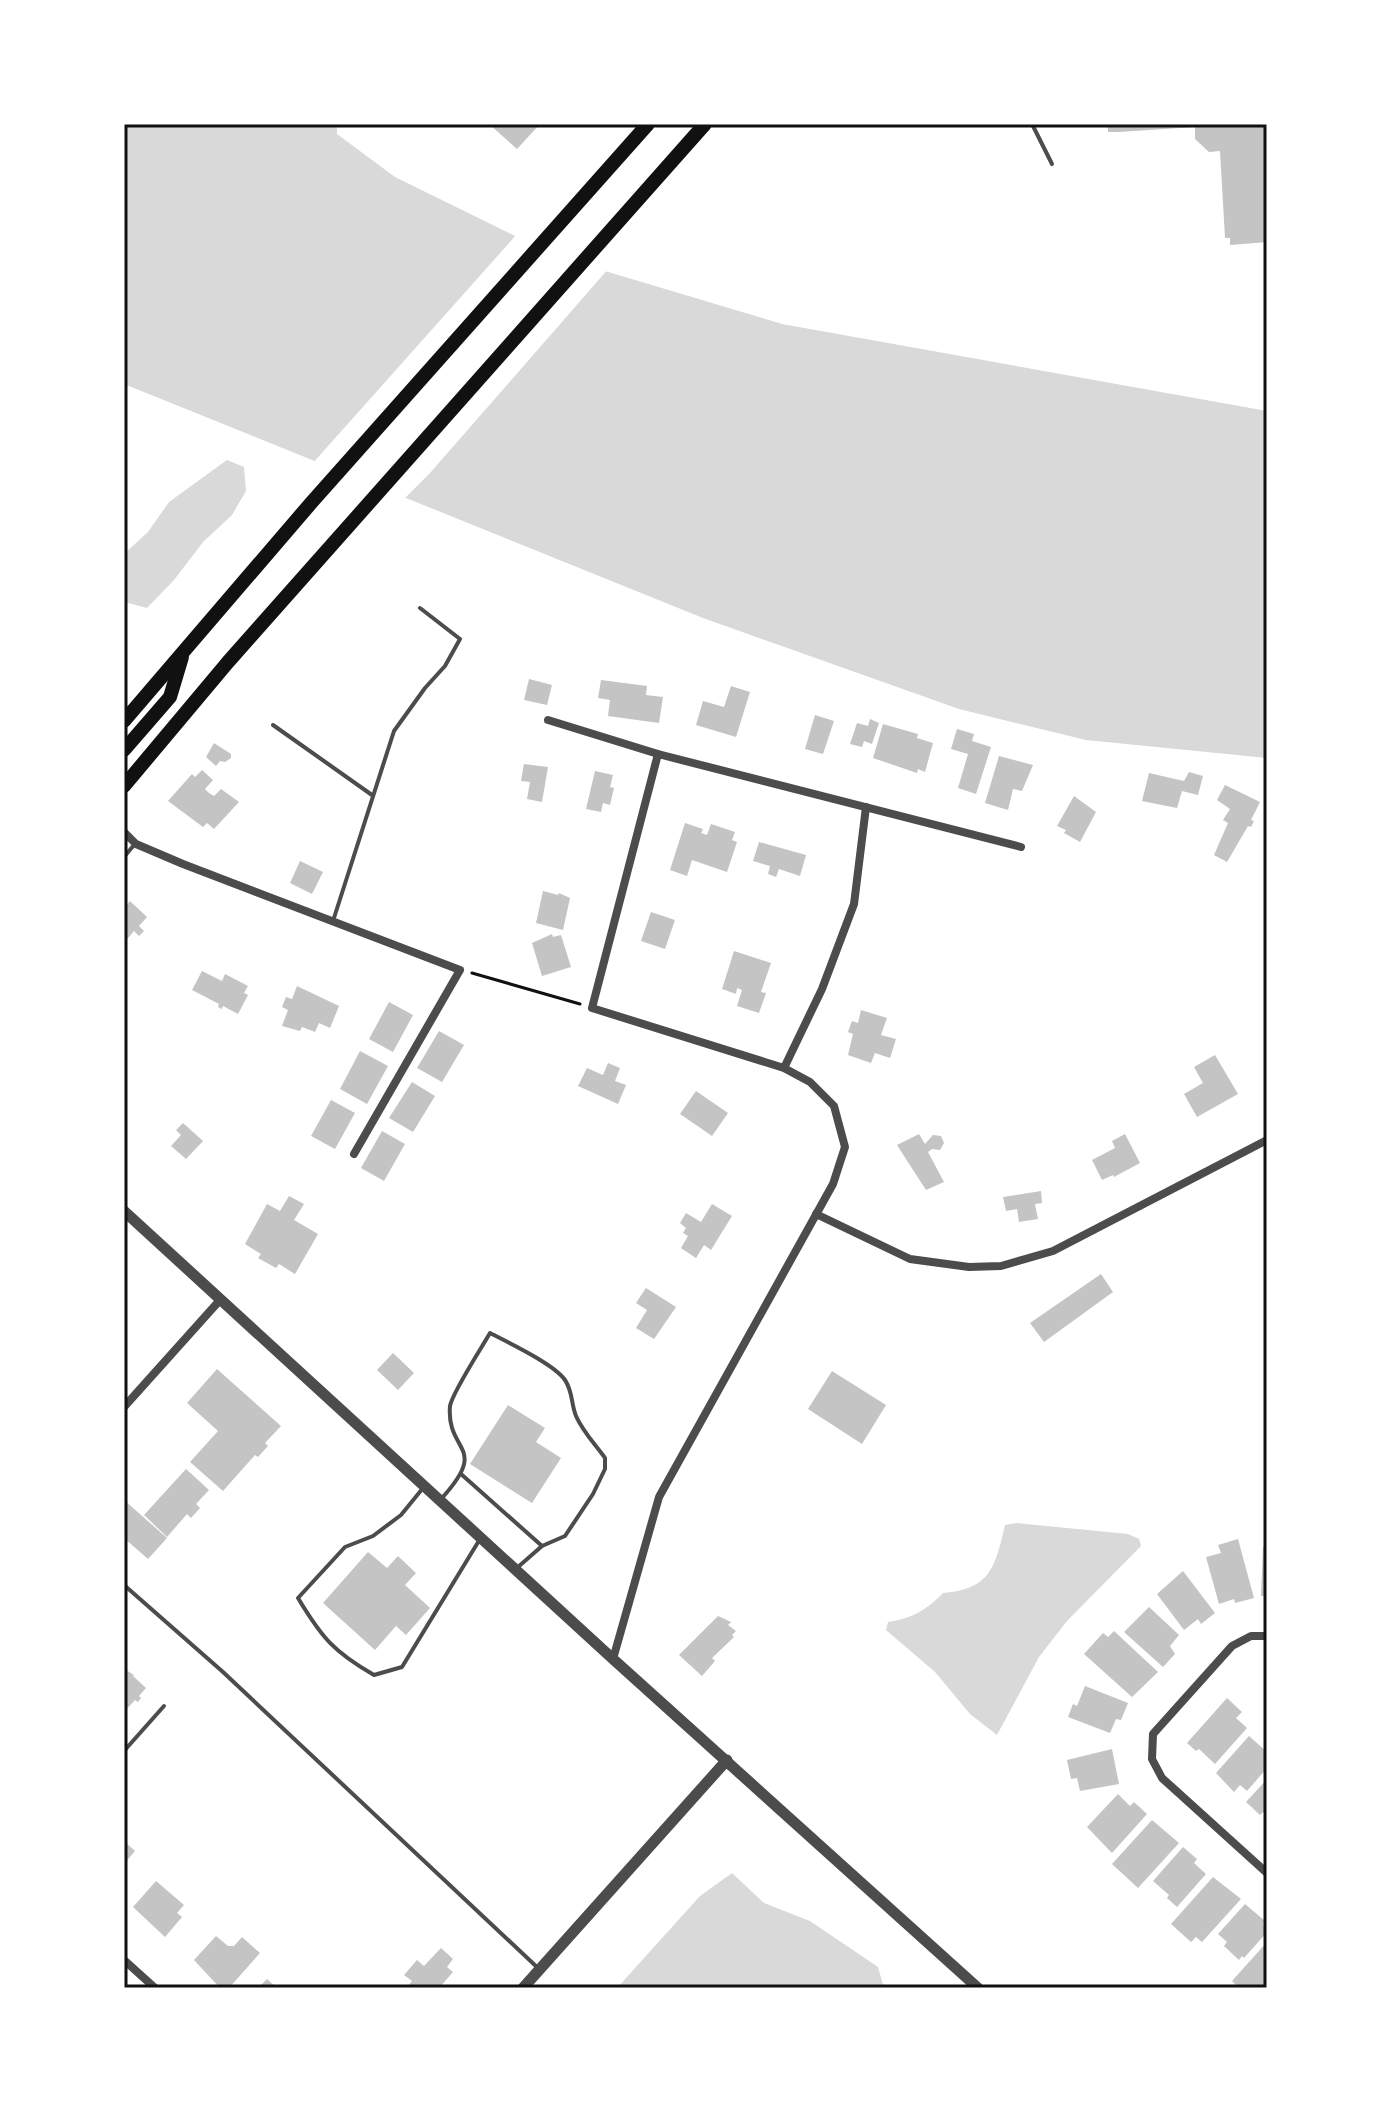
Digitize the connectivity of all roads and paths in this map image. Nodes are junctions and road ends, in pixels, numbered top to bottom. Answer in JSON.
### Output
{"nodes":[{"id":1,"x":648,"y":124,"type":"edge"},
{"id":2,"x":705,"y":124,"type":"edge"},
{"id":3,"x":1032,"y":124,"type":"edge"},
{"id":4,"x":1052,"y":164,"type":"dead end"},
{"id":5,"x":420,"y":608,"type":"dead end"},
{"id":6,"x":183,"y":652,"type":"junction"},
{"id":7,"x":548,"y":720,"type":"dead end"},
{"id":8,"x":124,"y":721,"type":"edge"},
{"id":9,"x":273,"y":725,"type":"dead end"},
{"id":10,"x":124,"y":750,"type":"edge"},
{"id":11,"x":658,"y":754,"type":"junction"},
{"id":12,"x":124,"y":786,"type":"edge"},
{"id":13,"x":372,"y":795,"type":"junction"},
{"id":14,"x":866,"y":807,"type":"junction"},
{"id":15,"x":124,"y":832,"type":"edge"},
{"id":16,"x":136,"y":844,"type":"junction"},
{"id":17,"x":1021,"y":847,"type":"dead end"},
{"id":18,"x":124,"y":857,"type":"edge"},
{"id":19,"x":333,"y":921,"type":"junction"},
{"id":20,"x":481,"y":976,"type":"dead end"},
{"id":21,"x":565,"y":999,"type":"dead end"},
{"id":22,"x":784,"y":1068,"type":"junction"},
{"id":23,"x":1267,"y":1140,"type":"edge"},
{"id":24,"x":354,"y":1154,"type":"dead end"},
{"id":25,"x":124,"y":1211,"type":"edge"},
{"id":26,"x":816,"y":1214,"type":"junction"},
{"id":27,"x":220,"y":1300,"type":"junction"},
{"id":28,"x":124,"y":1407,"type":"edge"},
{"id":29,"x":461,"y":1474,"type":"junction"},
{"id":30,"x":425,"y":1485,"type":"junction"},
{"id":31,"x":441,"y":1499,"type":"junction"},
{"id":32,"x":482,"y":1537,"type":"junction"},
{"id":33,"x":542,"y":1546,"type":"junction"},
{"id":34,"x":516,"y":1569,"type":"junction"},
{"id":35,"x":124,"y":1585,"type":"edge"},
{"id":36,"x":1267,"y":1636,"type":"edge"},
{"id":37,"x":613,"y":1659,"type":"junction"},
{"id":38,"x":164,"y":1706,"type":"dead end"},
{"id":39,"x":124,"y":1751,"type":"edge"},
{"id":40,"x":727,"y":1760,"type":"junction"},
{"id":41,"x":1267,"y":1873,"type":"edge"},
{"id":42,"x":124,"y":1960,"type":"edge"},
{"id":43,"x":540,"y":1969,"type":"junction"},
{"id":44,"x":155,"y":1988,"type":"edge"},
{"id":45,"x":523,"y":1988,"type":"edge"},
{"id":46,"x":978,"y":1988,"type":"edge"}],
"edges":[{"from":1,"to":6,"type":"main road"},
{"from":2,"to":12,"type":"main road"},
{"from":3,"to":4,"type":"lane"},
{"from":5,"to":13,"type":"lane"},
{"from":6,"to":8,"type":"main road"},
{"from":6,"to":10,"type":"main road"},
{"from":7,"to":11,"type":"street"},
{"from":9,"to":13,"type":"lane"},
{"from":11,"to":14,"type":"street"},
{"from":11,"to":22,"type":"street"},
{"from":13,"to":19,"type":"lane"},
{"from":14,"to":17,"type":"street"},
{"from":14,"to":22,"type":"street"},
{"from":15,"to":16,"type":"street"},
{"from":16,"to":18,"type":"lane"},
{"from":16,"to":19,"type":"street"},
{"from":19,"to":24,"type":"street"},
{"from":20,"to":21,"type":"path"},
{"from":22,"to":26,"type":"street"},
{"from":23,"to":26,"type":"street"},
{"from":25,"to":27,"type":"street"},
{"from":26,"to":37,"type":"street"},
{"from":27,"to":28,"type":"street"},
{"from":27,"to":30,"type":"street"},
{"from":29,"to":31,"type":"lane"},
{"from":29,"to":33,"type":"lane"},
{"from":29,"to":33,"type":"lane"},
{"from":30,"to":31,"type":"street"},
{"from":30,"to":32,"type":"lane"},
{"from":31,"to":32,"type":"street"},
{"from":32,"to":34,"type":"street"},
{"from":33,"to":34,"type":"lane"},
{"from":34,"to":37,"type":"street"},
{"from":35,"to":43,"type":"lane"},
{"from":36,"to":41,"type":"street"},
{"from":37,"to":40,"type":"street"},
{"from":38,"to":39,"type":"lane"},
{"from":40,"to":43,"type":"street"},
{"from":40,"to":46,"type":"street"},
{"from":42,"to":44,"type":"street"},
{"from":43,"to":45,"type":"street"}]}
